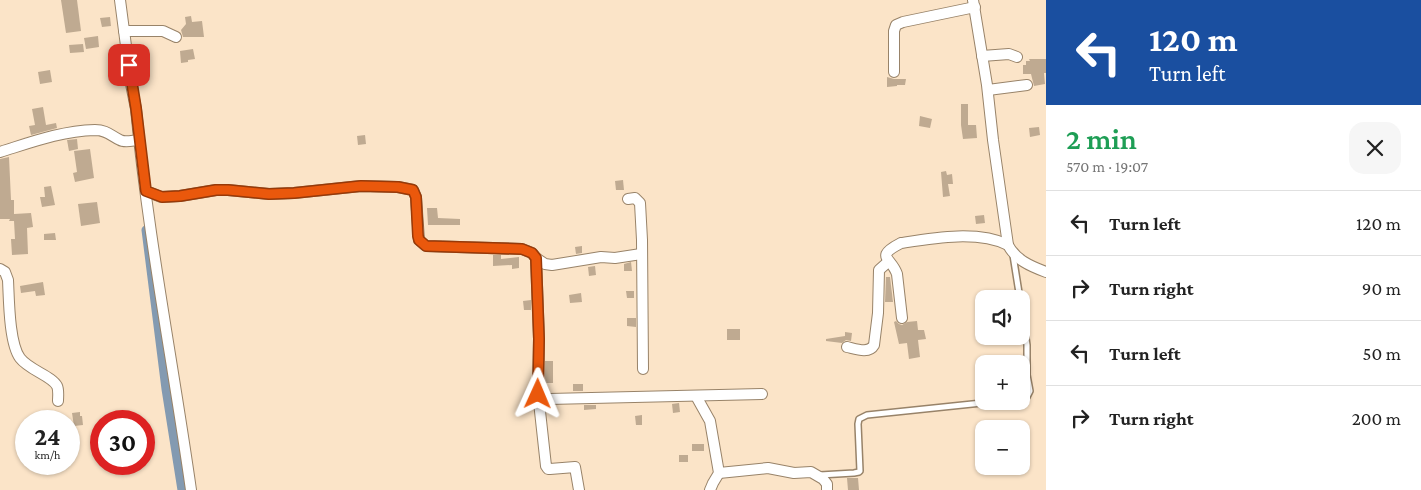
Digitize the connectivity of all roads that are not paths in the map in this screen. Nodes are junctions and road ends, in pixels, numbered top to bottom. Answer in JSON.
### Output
{"nodes":[{"id":1,"x":120,"y":0,"type":"edge"},
{"id":2,"x":974,"y":4,"type":"edge"},
{"id":3,"x":124,"y":31,"type":"junction"},
{"id":4,"x":176,"y":38,"type":"dead end"},
{"id":5,"x":982,"y":56,"type":"junction"},
{"id":6,"x":1017,"y":57,"type":"dead end"},
{"id":7,"x":894,"y":72,"type":"dead end"},
{"id":8,"x":1027,"y":86,"type":"dead end"},
{"id":9,"x":988,"y":90,"type":"junction"},
{"id":10,"x":134,"y":140,"type":"junction"},
{"id":11,"x":0,"y":152,"type":"edge"},
{"id":12,"x":146,"y":191,"type":"junction"},
{"id":13,"x":628,"y":199,"type":"dead end"},
{"id":14,"x":1010,"y":250,"type":"junction"},
{"id":15,"x":641,"y":254,"type":"junction"},
{"id":16,"x":536,"y":258,"type":"junction"},
{"id":17,"x":888,"y":262,"type":"junction"},
{"id":18,"x":0,"y":269,"type":"edge"},
{"id":19,"x":1046,"y":272,"type":"edge"},
{"id":20,"x":1018,"y":290,"type":"edge"},
{"id":21,"x":902,"y":318,"type":"dead end"},
{"id":22,"x":848,"y":347,"type":"dead end"},
{"id":23,"x":643,"y":369,"type":"dead end"},
{"id":24,"x":538,"y":394,"type":"junction"},
{"id":25,"x":762,"y":394,"type":"dead end"},
{"id":26,"x":696,"y":396,"type":"junction"},
{"id":27,"x":58,"y":401,"type":"dead end"},
{"id":28,"x":975,"y":403,"type":"edge"},
{"id":29,"x":719,"y":473,"type":"junction"},
{"id":30,"x":818,"y":475,"type":"junction"},
{"id":31,"x":191,"y":490,"type":"edge"},
{"id":32,"x":579,"y":490,"type":"edge"},
{"id":33,"x":710,"y":490,"type":"edge"},
{"id":34,"x":827,"y":490,"type":"edge"}],
"edges":[{"from":1,"to":3,"type":"street"},
{"from":2,"to":5,"type":"street"},
{"from":2,"to":7,"type":"street"},
{"from":3,"to":4,"type":"street"},
{"from":3,"to":10,"type":"street"},
{"from":5,"to":6,"type":"street"},
{"from":5,"to":9,"type":"street"},
{"from":8,"to":9,"type":"street"},
{"from":9,"to":14,"type":"street"},
{"from":10,"to":11,"type":"street"},
{"from":10,"to":12,"type":"street"},
{"from":12,"to":16,"type":"street"},
{"from":12,"to":31,"type":"street"},
{"from":13,"to":15,"type":"street"},
{"from":14,"to":17,"type":"street"},
{"from":14,"to":19,"type":"street"},
{"from":14,"to":20,"type":"lane"},
{"from":15,"to":16,"type":"street"},
{"from":15,"to":23,"type":"street"},
{"from":16,"to":24,"type":"street"},
{"from":17,"to":21,"type":"street"},
{"from":17,"to":22,"type":"street"},
{"from":18,"to":27,"type":"street"},
{"from":24,"to":26,"type":"street"},
{"from":24,"to":32,"type":"street"},
{"from":25,"to":26,"type":"street"},
{"from":26,"to":29,"type":"street"},
{"from":28,"to":30,"type":"lane"},
{"from":29,"to":30,"type":"street"},
{"from":29,"to":33,"type":"street"},
{"from":30,"to":34,"type":"street"}]}
